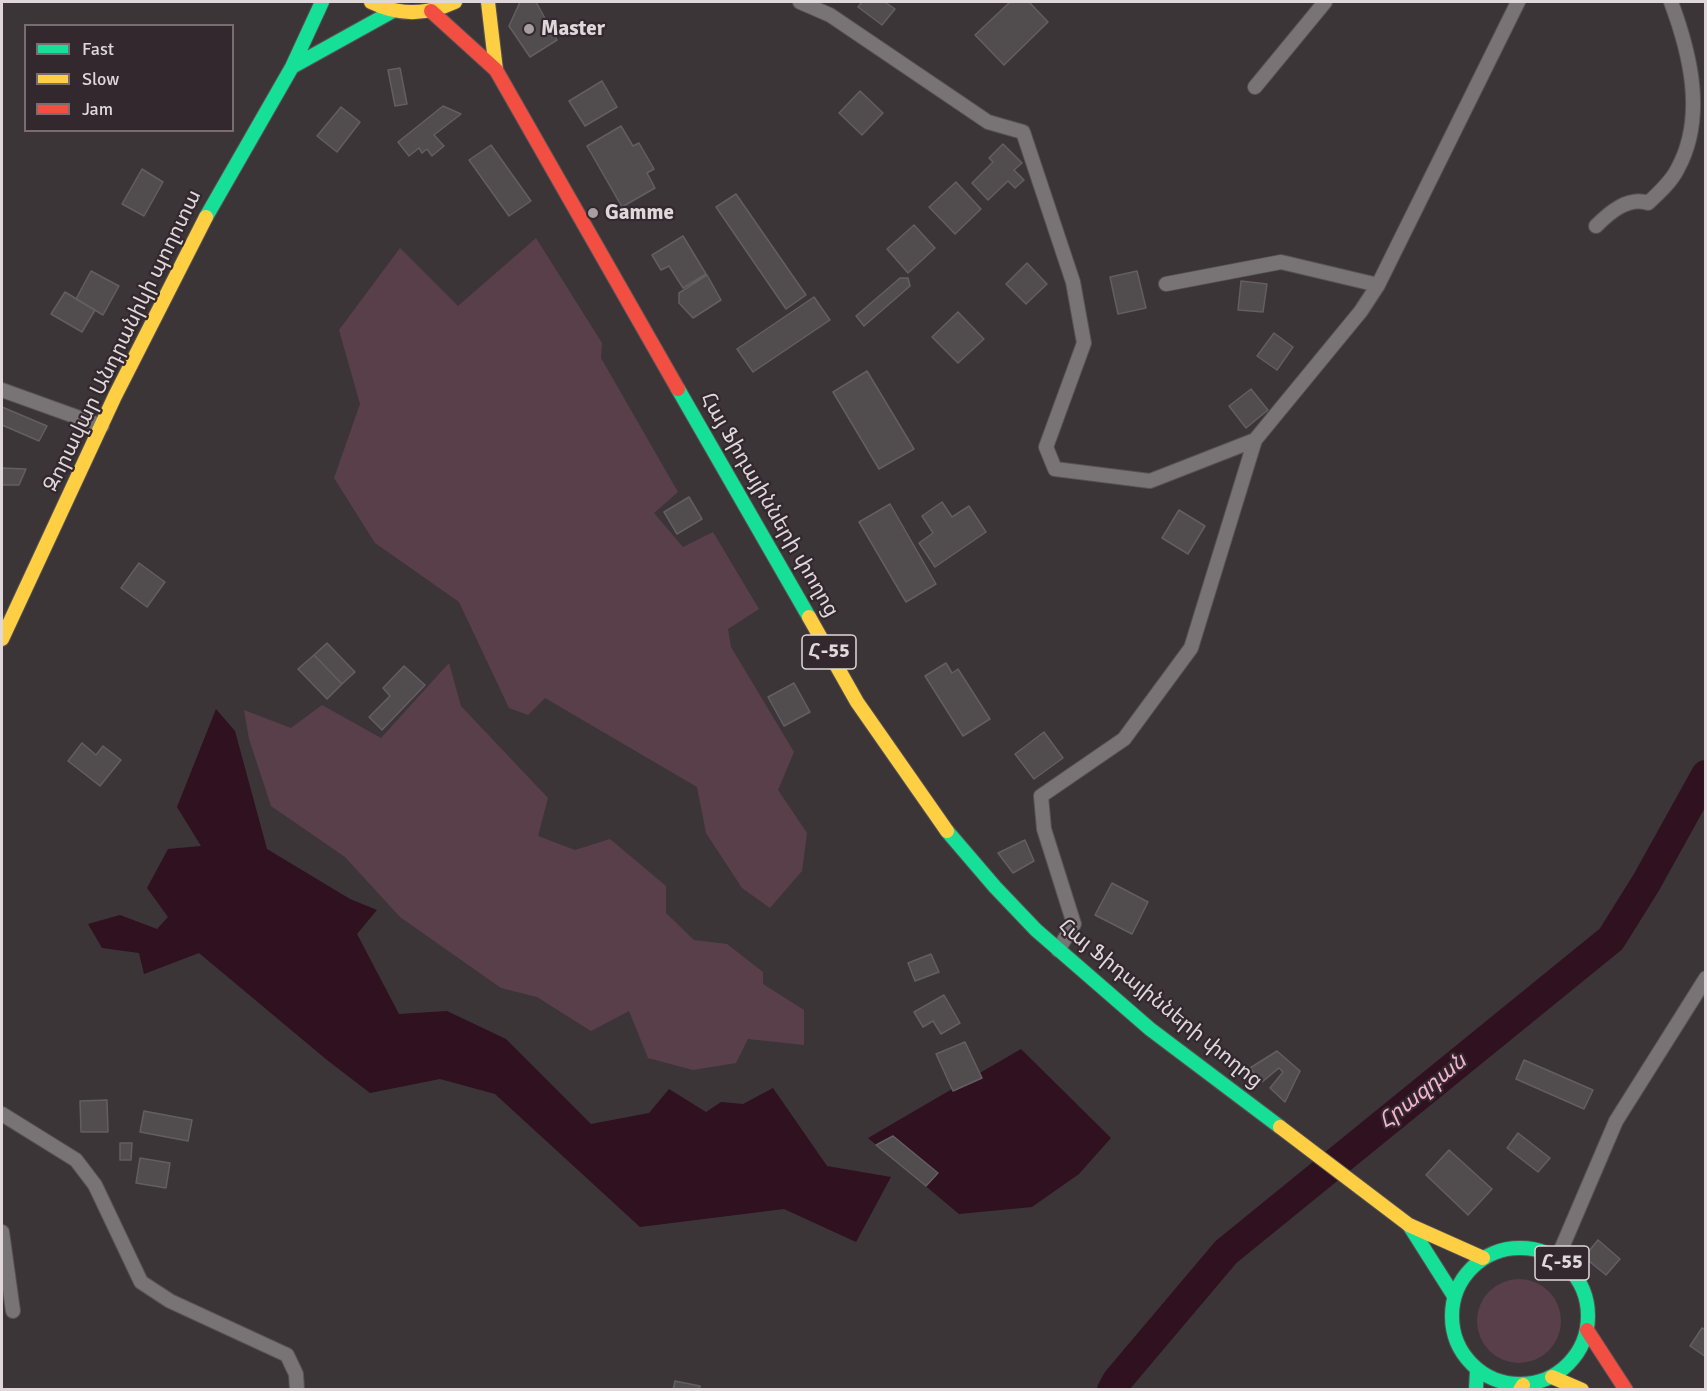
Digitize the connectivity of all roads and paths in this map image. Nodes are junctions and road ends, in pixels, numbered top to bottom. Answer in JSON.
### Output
{"nodes":[{"id":1,"x":322,"y":2,"type":"edge"},
{"id":2,"x":371,"y":2,"type":"edge"},
{"id":3,"x":455,"y":2,"type":"edge"},
{"id":4,"x":489,"y":2,"type":"edge"},
{"id":5,"x":800,"y":2,"type":"edge"},
{"id":6,"x":1325,"y":2,"type":"edge"},
{"id":7,"x":1518,"y":2,"type":"edge"},
{"id":8,"x":1671,"y":2,"type":"edge"},
{"id":9,"x":393,"y":11,"type":"junction"},
{"id":10,"x":431,"y":11,"type":"junction"},
{"id":11,"x":292,"y":67,"type":"junction"},
{"id":12,"x":496,"y":70,"type":"junction"},
{"id":13,"x":1255,"y":87,"type":"dead end"},
{"id":14,"x":1596,"y":226,"type":"dead end"},
{"id":15,"x":1166,"y":284,"type":"dead end"},
{"id":16,"x":1378,"y":285,"type":"junction"},
{"id":17,"x":2,"y":390,"type":"edge"},
{"id":18,"x":102,"y":426,"type":"junction"},
{"id":19,"x":1255,"y":440,"type":"junction"},
{"id":20,"x":2,"y":639,"type":"edge"},
{"id":21,"x":1058,"y":950,"type":"junction"},
{"id":22,"x":1706,"y":978,"type":"edge"},
{"id":23,"x":2,"y":1114,"type":"edge"},
{"id":24,"x":1409,"y":1225,"type":"junction"},
{"id":25,"x":2,"y":1232,"type":"edge"},
{"id":26,"x":1483,"y":1258,"type":"junction"},
{"id":27,"x":1557,"y":1259,"type":"junction"},
{"id":28,"x":1454,"y":1296,"type":"junction"},
{"id":29,"x":13,"y":1311,"type":"dead end"},
{"id":30,"x":1587,"y":1330,"type":"junction"},
{"id":31,"x":1477,"y":1370,"type":"junction"},
{"id":32,"x":1552,"y":1377,"type":"junction"},
{"id":33,"x":1522,"y":1387,"type":"edge"},
{"id":34,"x":297,"y":1389,"type":"edge"},
{"id":35,"x":1476,"y":1389,"type":"edge"},
{"id":36,"x":1582,"y":1389,"type":"edge"},
{"id":37,"x":1626,"y":1389,"type":"edge"}],
"edges":[{"from":1,"to":11,"type":"main road","name":"Զորավար Անդրանիկի պողոտա"},
{"from":2,"to":9,"type":"main road"},
{"from":3,"to":10,"type":"main road"},
{"from":4,"to":12,"type":"main road","name":"Հայ Ֆիդայինների փողոց","number":"Հ-55"},
{"from":5,"to":19,"type":"street"},
{"from":6,"to":13,"type":"street"},
{"from":7,"to":16,"type":"street"},
{"from":8,"to":14,"type":"street"},
{"from":9,"to":10,"type":"main road"},
{"from":9,"to":11,"type":"main road"},
{"from":10,"to":12,"type":"main road","name":"Հայ Ֆիդայինների փողոց","number":"Հ-55"},
{"from":11,"to":18,"type":"main road","name":"Զորավար Անդրանիկի պողոտա"},
{"from":12,"to":21,"type":"main road","name":"Հայ Ֆիդայինների փողոց","number":"Հ-55"},
{"from":15,"to":16,"type":"street"},
{"from":16,"to":19,"type":"street"},
{"from":17,"to":18,"type":"street"},
{"from":18,"to":20,"type":"main road","name":"Զորավար Անդրանիկի պողոտա"},
{"from":19,"to":21,"type":"street"},
{"from":21,"to":24,"type":"main road","name":"Հայ Ֆիդայինների փողոց","number":"Հ-55"},
{"from":22,"to":27,"type":"street"},
{"from":23,"to":34,"type":"street"},
{"from":24,"to":26,"type":"main road","name":"Հայ Ֆիդայինների փողոց","number":"Հ-55"},
{"from":24,"to":28,"type":"main road","name":"Հայ Ֆիդայինների փողոց","number":"Հ-55"},
{"from":25,"to":29,"type":"street"},
{"from":26,"to":27,"type":"main road","number":"Հ-55"},
{"from":26,"to":28,"type":"main road","number":"Հ-55"},
{"from":27,"to":30,"type":"main road","number":"Հ-55"},
{"from":28,"to":31,"type":"main road","number":"Հ-55"},
{"from":30,"to":32,"type":"main road","number":"Հ-55"},
{"from":30,"to":37,"type":"main road"},
{"from":31,"to":33,"type":"main road","number":"Հ-55"},
{"from":31,"to":35,"type":"main road"},
{"from":32,"to":33,"type":"main road","number":"Հ-55"},
{"from":32,"to":36,"type":"main road"}]}
